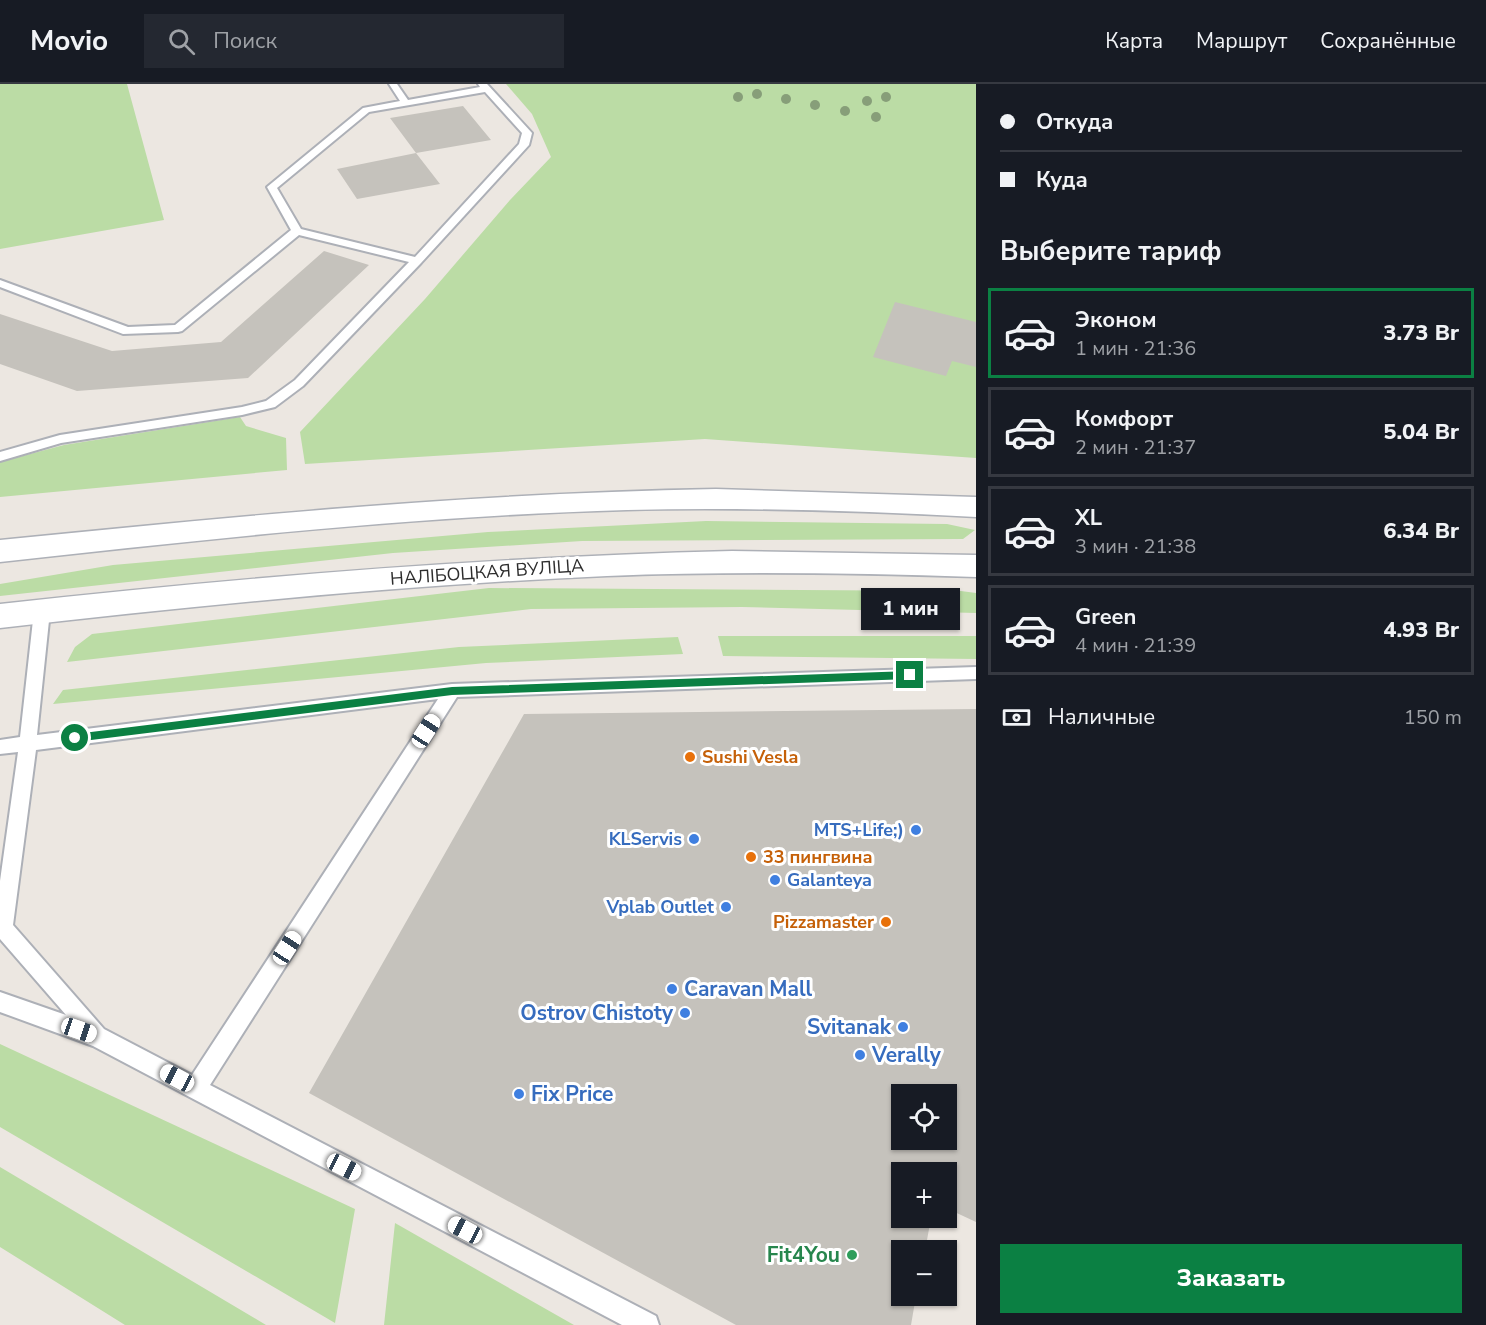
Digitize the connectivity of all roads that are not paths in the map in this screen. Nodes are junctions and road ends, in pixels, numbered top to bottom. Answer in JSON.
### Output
{"nodes":[{"id":1,"x":393,"y":84,"type":"edge"},
{"id":2,"x":484,"y":87,"type":"edge"},
{"id":3,"x":406,"y":103,"type":"junction"},
{"id":4,"x":297,"y":231,"type":"junction"},
{"id":5,"x":417,"y":261,"type":"junction"},
{"id":6,"x":0,"y":283,"type":"edge"},
{"id":7,"x":0,"y":457,"type":"edge"},
{"id":8,"x":976,"y":507,"type":"edge"},
{"id":9,"x":0,"y":551,"type":"edge"},
{"id":10,"x":976,"y":566,"type":"edge"},
{"id":11,"x":42,"y":611,"type":"junction"},
{"id":12,"x":0,"y":616,"type":"edge"},
{"id":13,"x":976,"y":673,"type":"edge"},
{"id":14,"x":452,"y":691,"type":"junction"},
{"id":15,"x":28,"y":744,"type":"junction"},
{"id":16,"x":0,"y":747,"type":"edge"},
{"id":17,"x":0,"y":1002,"type":"edge"},
{"id":18,"x":98,"y":1037,"type":"junction"},
{"id":19,"x":196,"y":1088,"type":"junction"},
{"id":20,"x":647,"y":1325,"type":"edge"}],
"edges":[{"from":1,"to":3,"type":"lane"},
{"from":2,"to":3,"type":"lane"},
{"from":2,"to":5,"type":"lane"},
{"from":3,"to":4,"type":"lane"},
{"from":4,"to":5,"type":"lane"},
{"from":4,"to":6,"type":"lane"},
{"from":5,"to":7,"type":"lane"},
{"from":8,"to":9,"type":"main road"},
{"from":10,"to":11,"type":"main road","name":"НАЛІБОЦКАЯ ВУЛІЦА"},
{"from":11,"to":12,"type":"main road","name":"НАЛІБОЦКАЯ ВУЛІЦА"},
{"from":11,"to":15,"type":"lane"},
{"from":13,"to":14,"type":"lane"},
{"from":14,"to":15,"type":"lane"},
{"from":14,"to":19,"type":"lane"},
{"from":15,"to":16,"type":"lane"},
{"from":15,"to":18,"type":"lane"},
{"from":17,"to":18,"type":"lane"},
{"from":18,"to":19,"type":"lane"},
{"from":19,"to":20,"type":"lane"}]}
